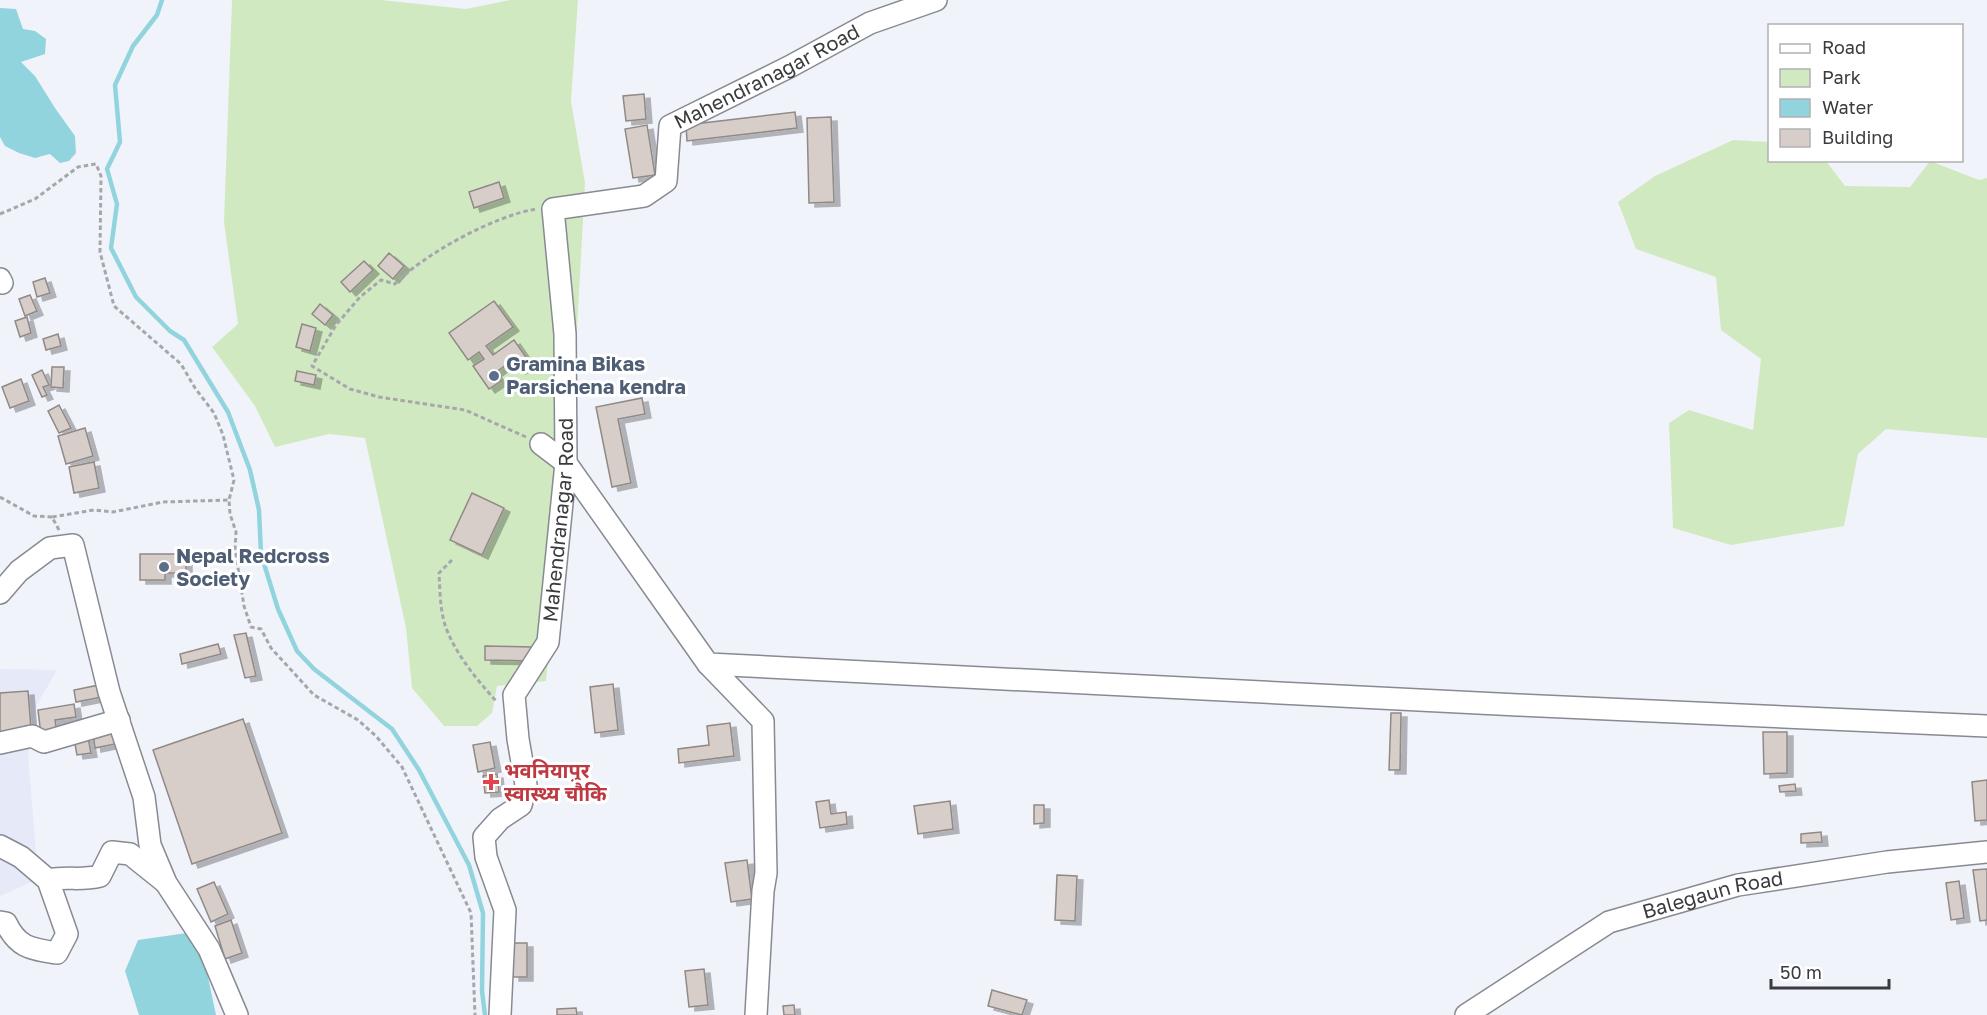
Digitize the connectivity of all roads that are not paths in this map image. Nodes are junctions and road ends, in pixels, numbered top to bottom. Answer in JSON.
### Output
{"nodes":[{"id":1,"x":936,"y":0,"type":"edge"},
{"id":2,"x":541,"y":444,"type":"road end"},
{"id":3,"x":566,"y":463,"type":"junction"},
{"id":4,"x":0,"y":593,"type":"edge"},
{"id":5,"x":708,"y":664,"type":"junction"},
{"id":6,"x":119,"y":720,"type":"junction"},
{"id":7,"x":1987,"y":726,"type":"edge"},
{"id":8,"x":0,"y":743,"type":"edge"},
{"id":9,"x":0,"y":846,"type":"edge"},
{"id":10,"x":1987,"y":852,"type":"edge"},
{"id":11,"x":48,"y":879,"type":"junction"},
{"id":12,"x":166,"y":883,"type":"junction"},
{"id":13,"x":0,"y":922,"type":"edge"},
{"id":14,"x":237,"y":1015,"type":"edge"},
{"id":15,"x":500,"y":1015,"type":"edge"},
{"id":16,"x":756,"y":1015,"type":"edge"},
{"id":17,"x":1466,"y":1015,"type":"edge"}],
"edges":[{"from":1,"to":3,"type":"street","name":"Mahendranagar Road"},
{"from":2,"to":3,"type":"street"},
{"from":3,"to":5,"type":"street"},
{"from":3,"to":15,"type":"street","name":"Mahendranagar Road"},
{"from":4,"to":6,"type":"street"},
{"from":5,"to":7,"type":"street"},
{"from":5,"to":16,"type":"street"},
{"from":6,"to":8,"type":"street"},
{"from":6,"to":12,"type":"street"},
{"from":9,"to":11,"type":"street"},
{"from":10,"to":17,"type":"street","name":"Balegaun Road"},
{"from":11,"to":12,"type":"street"},
{"from":11,"to":13,"type":"street"},
{"from":12,"to":14,"type":"street"}]}
